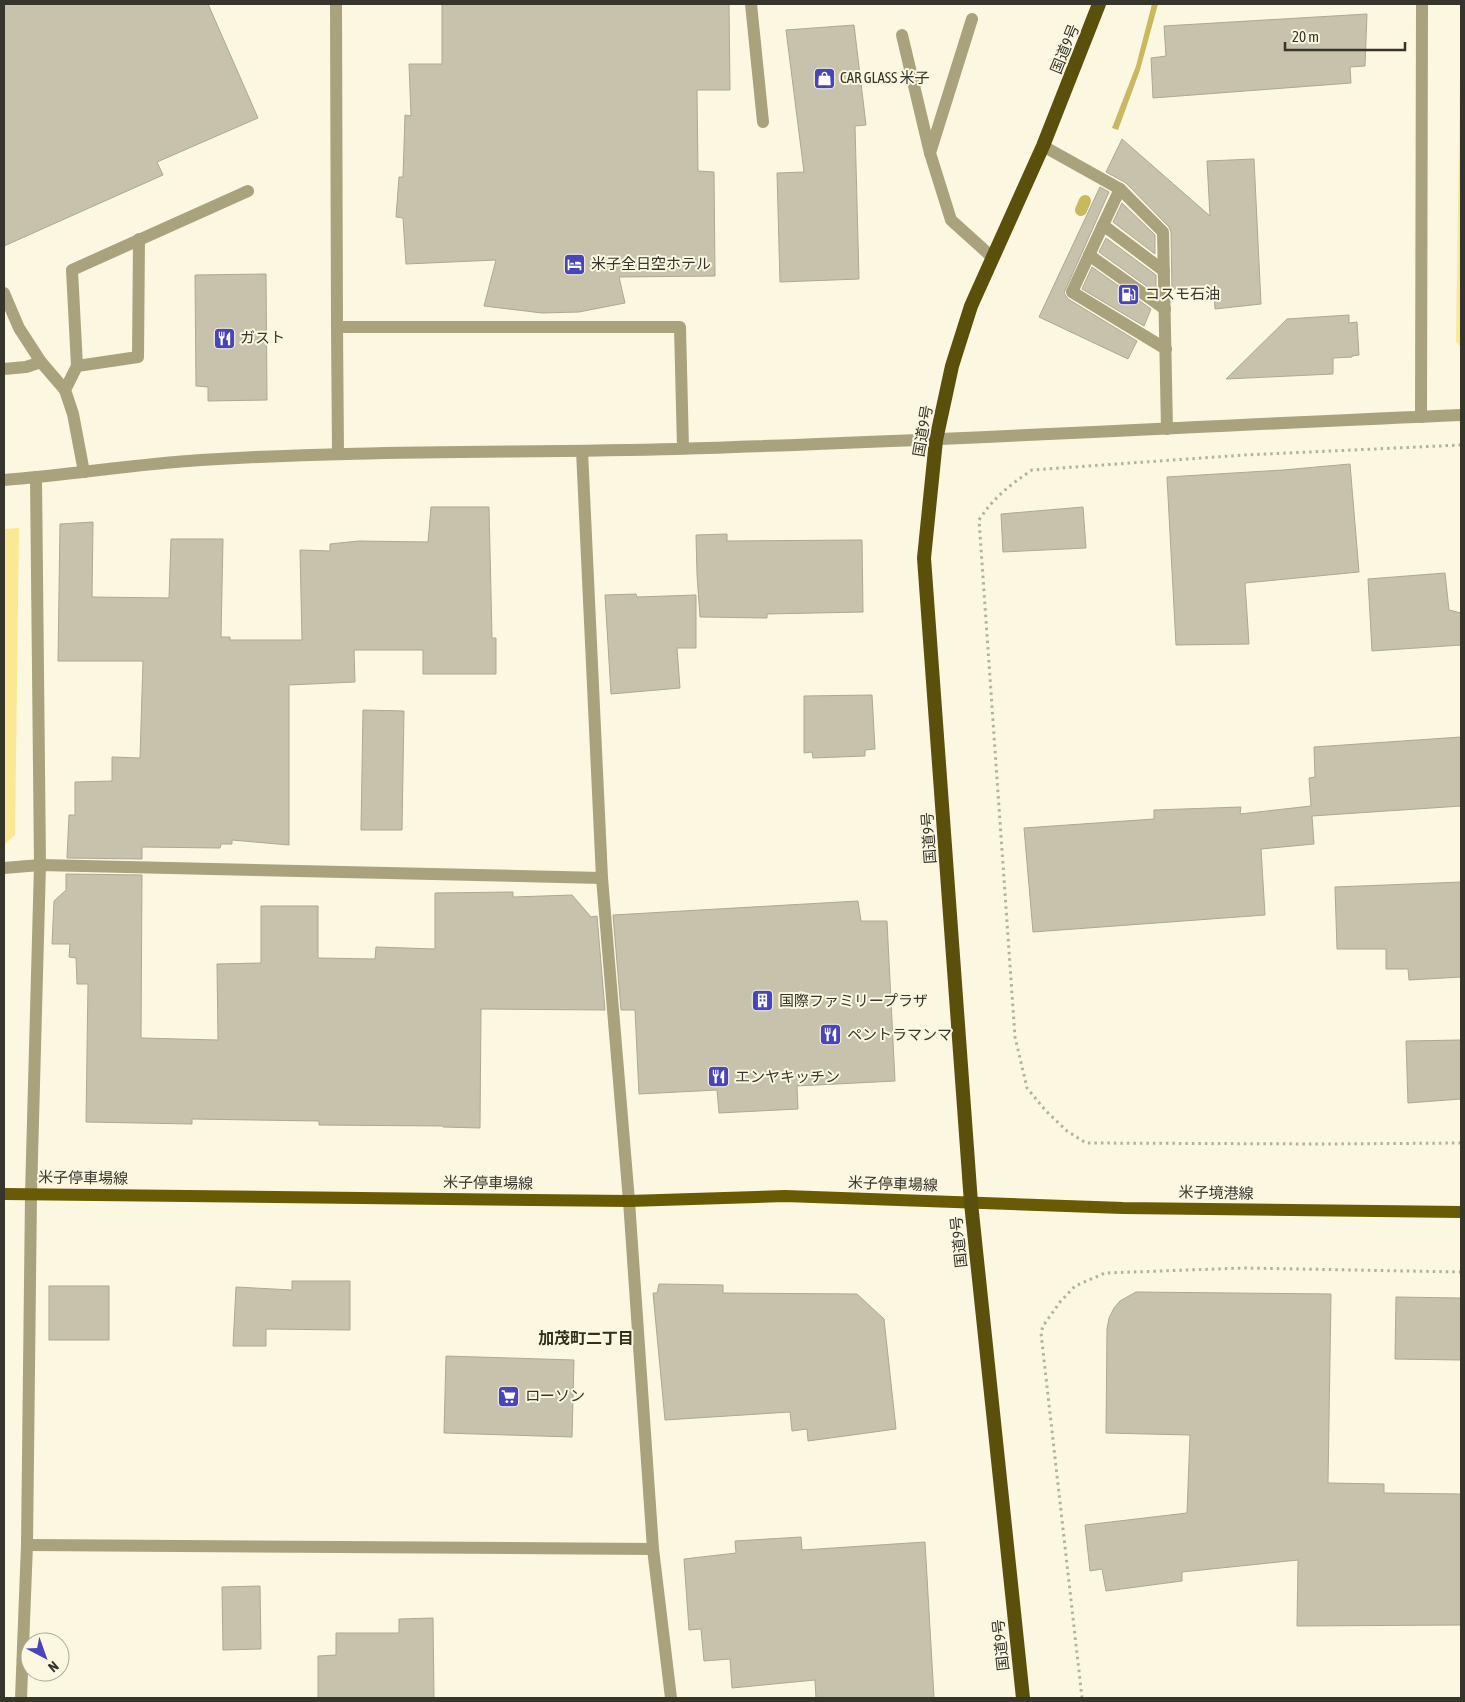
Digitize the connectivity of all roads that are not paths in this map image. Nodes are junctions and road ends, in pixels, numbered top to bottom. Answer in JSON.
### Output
{"nodes":[{"id":1,"x":336,"y":4,"type":"edge"},
{"id":2,"x":752,"y":4,"type":"edge"},
{"id":3,"x":1100,"y":4,"type":"edge"},
{"id":4,"x":1422,"y":4,"type":"edge"},
{"id":5,"x":972,"y":19,"type":"dead end"},
{"id":6,"x":902,"y":35,"type":"dead end"},
{"id":7,"x":763,"y":122,"type":"dead end"},
{"id":8,"x":1043,"y":146,"type":"junction"},
{"id":9,"x":930,"y":153,"type":"junction"},
{"id":10,"x":1120,"y":189,"type":"junction"},
{"id":11,"x":248,"y":191,"type":"dead end"},
{"id":12,"x":1103,"y":225,"type":"junction"},
{"id":13,"x":139,"y":239,"type":"junction"},
{"id":14,"x":1089,"y":255,"type":"junction"},
{"id":15,"x":992,"y":257,"type":"junction"},
{"id":16,"x":1164,"y":271,"type":"junction"},
{"id":17,"x":4,"y":294,"type":"edge"},
{"id":18,"x":1165,"y":309,"type":"junction"},
{"id":19,"x":337,"y":326,"type":"junction"},
{"id":20,"x":1166,"y":349,"type":"junction"},
{"id":21,"x":41,"y":362,"type":"junction"},
{"id":22,"x":77,"y":366,"type":"junction"},
{"id":23,"x":4,"y":369,"type":"edge"},
{"id":24,"x":65,"y":390,"type":"junction"},
{"id":25,"x":1461,"y":415,"type":"edge"},
{"id":26,"x":1421,"y":417,"type":"junction"},
{"id":27,"x":1167,"y":429,"type":"junction"},
{"id":28,"x":936,"y":440,"type":"junction"},
{"id":29,"x":683,"y":448,"type":"junction"},
{"id":30,"x":582,"y":452,"type":"junction"},
{"id":31,"x":338,"y":454,"type":"junction"},
{"id":32,"x":84,"y":472,"type":"junction"},
{"id":33,"x":36,"y":477,"type":"junction"},
{"id":34,"x":4,"y":480,"type":"edge"},
{"id":35,"x":40,"y":866,"type":"junction"},
{"id":36,"x":4,"y":868,"type":"edge"},
{"id":37,"x":602,"y":878,"type":"junction"},
{"id":38,"x":4,"y":1194,"type":"edge"},
{"id":39,"x":31,"y":1194,"type":"junction"},
{"id":40,"x":629,"y":1201,"type":"junction"},
{"id":41,"x":971,"y":1203,"type":"junction"},
{"id":42,"x":1461,"y":1212,"type":"edge"},
{"id":43,"x":27,"y":1545,"type":"junction"},
{"id":44,"x":653,"y":1548,"type":"junction"},
{"id":45,"x":21,"y":1698,"type":"edge"},
{"id":46,"x":671,"y":1698,"type":"edge"},
{"id":47,"x":1022,"y":1698,"type":"edge"}],
"edges":[{"from":1,"to":19,"type":"street"},
{"from":2,"to":7,"type":"street"},
{"from":3,"to":8,"type":"highway","name":"国道9号"},
{"from":4,"to":26,"type":"street"},
{"from":5,"to":9,"type":"street"},
{"from":6,"to":9,"type":"street"},
{"from":8,"to":10,"type":"street"},
{"from":8,"to":15,"type":"highway","name":"国道9号"},
{"from":9,"to":15,"type":"street"},
{"from":10,"to":12,"type":"street"},
{"from":10,"to":16,"type":"street"},
{"from":11,"to":13,"type":"street"},
{"from":12,"to":14,"type":"street"},
{"from":12,"to":16,"type":"street"},
{"from":13,"to":22,"type":"street"},
{"from":13,"to":22,"type":"street"},
{"from":14,"to":18,"type":"street"},
{"from":14,"to":20,"type":"street"},
{"from":15,"to":28,"type":"highway","name":"国道9号"},
{"from":16,"to":18,"type":"street"},
{"from":17,"to":21,"type":"street"},
{"from":18,"to":20,"type":"street"},
{"from":19,"to":29,"type":"street"},
{"from":19,"to":31,"type":"street"},
{"from":20,"to":27,"type":"street"},
{"from":21,"to":23,"type":"street"},
{"from":21,"to":24,"type":"street"},
{"from":22,"to":24,"type":"street"},
{"from":24,"to":32,"type":"street"},
{"from":25,"to":26,"type":"street"},
{"from":26,"to":27,"type":"street"},
{"from":27,"to":28,"type":"street"},
{"from":28,"to":29,"type":"street"},
{"from":28,"to":41,"type":"highway","name":"国道9号"},
{"from":29,"to":30,"type":"street"},
{"from":30,"to":31,"type":"street"},
{"from":30,"to":37,"type":"street"},
{"from":31,"to":32,"type":"street"},
{"from":32,"to":33,"type":"street"},
{"from":33,"to":34,"type":"street"},
{"from":33,"to":35,"type":"street"},
{"from":35,"to":36,"type":"street"},
{"from":35,"to":37,"type":"street"},
{"from":35,"to":39,"type":"street"},
{"from":37,"to":40,"type":"street"},
{"from":38,"to":39,"type":"main road","name":"米子停車場線"},
{"from":39,"to":40,"type":"main road","name":"米子停車場線"},
{"from":39,"to":43,"type":"street"},
{"from":40,"to":41,"type":"main road","name":"米子停車場線"},
{"from":40,"to":44,"type":"street"},
{"from":41,"to":42,"type":"main road","name":"米子境港線"},
{"from":41,"to":47,"type":"highway","name":"国道9号"},
{"from":43,"to":44,"type":"street"},
{"from":43,"to":45,"type":"street"},
{"from":44,"to":46,"type":"street"}]}
